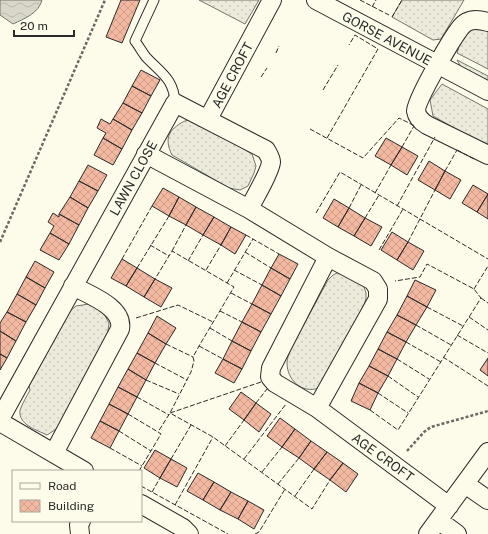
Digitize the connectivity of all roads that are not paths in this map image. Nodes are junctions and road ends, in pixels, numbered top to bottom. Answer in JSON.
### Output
{"nodes":[{"id":1,"x":154,"y":0,"type":"edge"},
{"id":2,"x":272,"y":0,"type":"edge"},
{"id":3,"x":316,"y":0,"type":"edge"},
{"id":4,"x":488,"y":22,"type":"edge"},
{"id":5,"x":438,"y":65,"type":"junction"},
{"id":6,"x":488,"y":92,"type":"edge"},
{"id":7,"x":175,"y":103,"type":"junction"},
{"id":8,"x":208,"y":119,"type":"junction"},
{"id":9,"x":146,"y":154,"type":"junction"},
{"id":10,"x":488,"y":155,"type":"edge"},
{"id":11,"x":249,"y":209,"type":"junction"},
{"id":12,"x":328,"y":257,"type":"junction"},
{"id":13,"x":73,"y":286,"type":"junction"},
{"id":14,"x":317,"y":408,"type":"junction"},
{"id":15,"x":0,"y":419,"type":"edge"},
{"id":16,"x":0,"y":422,"type":"edge"},
{"id":17,"x":488,"y":452,"type":"edge"},
{"id":18,"x":54,"y":453,"type":"junction"},
{"id":19,"x":82,"y":470,"type":"edge"},
{"id":20,"x":465,"y":484,"type":"junction"},
{"id":21,"x":488,"y":500,"type":"edge"},
{"id":22,"x":142,"y":505,"type":"edge"},
{"id":23,"x":449,"y":506,"type":"junction"},
{"id":24,"x":82,"y":522,"type":"edge"},
{"id":25,"x":433,"y":527,"type":"edge"},
{"id":26,"x":80,"y":534,"type":"edge"},
{"id":27,"x":189,"y":534,"type":"edge"},
{"id":28,"x":457,"y":534,"type":"edge"}],
"edges":[{"from":1,"to":7,"type":"lane"},
{"from":2,"to":8,"type":"street","name":"AGE CROFT"},
{"from":3,"to":5,"type":"street","name":"GORSE AVENUE"},
{"from":4,"to":5,"type":"street","name":"GORSE AVENUE"},
{"from":5,"to":6,"type":"street","name":"GORSE AVENUE"},
{"from":5,"to":10,"type":"street","name":"GORSE AVENUE"},
{"from":7,"to":8,"type":"street"},
{"from":7,"to":9,"type":"street","name":"LAWN CLOSE"},
{"from":8,"to":11,"type":"street","name":"AGE CROFT"},
{"from":9,"to":11,"type":"street"},
{"from":9,"to":13,"type":"street","name":"LAWN CLOSE"},
{"from":11,"to":12,"type":"street"},
{"from":12,"to":14,"type":"street","name":"AGE CROFT"},
{"from":12,"to":14,"type":"street"},
{"from":13,"to":15,"type":"street","name":"LAWN CLOSE"},
{"from":13,"to":18,"type":"street"},
{"from":14,"to":23,"type":"street","name":"AGE CROFT"},
{"from":16,"to":18,"type":"street"},
{"from":17,"to":20,"type":"street"},
{"from":18,"to":19,"type":"street"},
{"from":20,"to":21,"type":"street"},
{"from":20,"to":23,"type":"street"},
{"from":22,"to":27,"type":"street"},
{"from":23,"to":25,"type":"street"},
{"from":24,"to":26,"type":"street"},
{"from":25,"to":28,"type":"street"}]}
